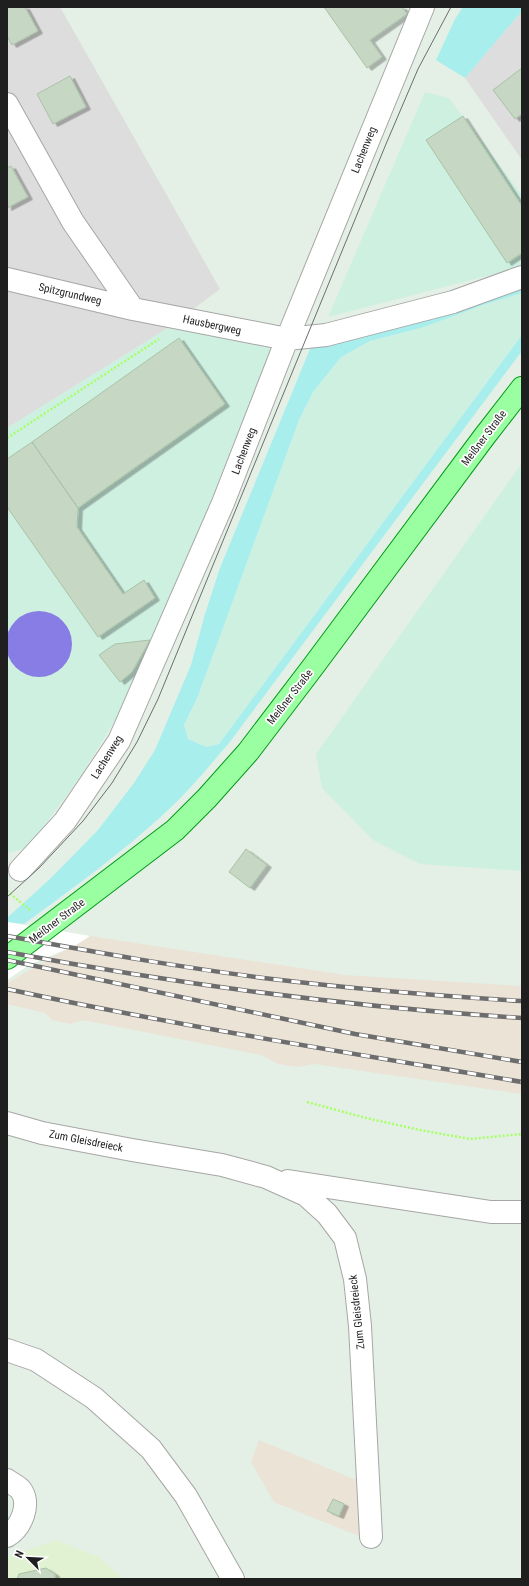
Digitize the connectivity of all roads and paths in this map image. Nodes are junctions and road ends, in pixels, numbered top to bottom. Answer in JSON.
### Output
{"nodes":[{"id":1,"x":423,"y":7,"type":"edge"},
{"id":2,"x":7,"y":104,"type":"edge"},
{"id":3,"x":522,"y":277,"type":"edge"},
{"id":4,"x":7,"y":279,"type":"edge"},
{"id":5,"x":133,"y":309,"type":"junction"},
{"id":6,"x":188,"y":320,"type":"junction"},
{"id":7,"x":287,"y":340,"type":"junction"},
{"id":8,"x":522,"y":388,"type":"edge"},
{"id":9,"x":7,"y":438,"type":"edge"},
{"id":10,"x":20,"y":870,"type":"dead end"},
{"id":11,"x":7,"y":958,"type":"edge"},
{"id":12,"x":307,"y":1102,"type":"dead end"},
{"id":13,"x":7,"y":1123,"type":"edge"},
{"id":14,"x":522,"y":1134,"type":"edge"},
{"id":15,"x":266,"y":1177,"type":"junction"},
{"id":16,"x":522,"y":1212,"type":"edge"},
{"id":17,"x":7,"y":1350,"type":"edge"},
{"id":18,"x":7,"y":1480,"type":"edge"},
{"id":19,"x":7,"y":1536,"type":"edge"},
{"id":20,"x":371,"y":1537,"type":"dead end"},
{"id":21,"x":233,"y":1579,"type":"edge"}],
"edges":[{"from":1,"to":7,"type":"street","name":"Lachenweg"},
{"from":2,"to":5,"type":"street"},
{"from":3,"to":7,"type":"street","name":"Hausbergweg"},
{"from":4,"to":5,"type":"street","name":"Spitzgrundweg"},
{"from":5,"to":6,"type":"street","name":"Hausbergweg"},
{"from":6,"to":7,"type":"street","name":"Hausbergweg"},
{"from":6,"to":9,"type":"path"},
{"from":7,"to":10,"type":"street","name":"Lachenweg"},
{"from":8,"to":11,"type":"main road","name":"Meißner Straße"},
{"from":12,"to":14,"type":"path"},
{"from":13,"to":15,"type":"street","name":"Zum Gleisdreieck"},
{"from":15,"to":16,"type":"street"},
{"from":15,"to":20,"type":"street","name":"Zum Gleisdreieck"},
{"from":17,"to":21,"type":"street"},
{"from":18,"to":19,"type":"street"}]}
